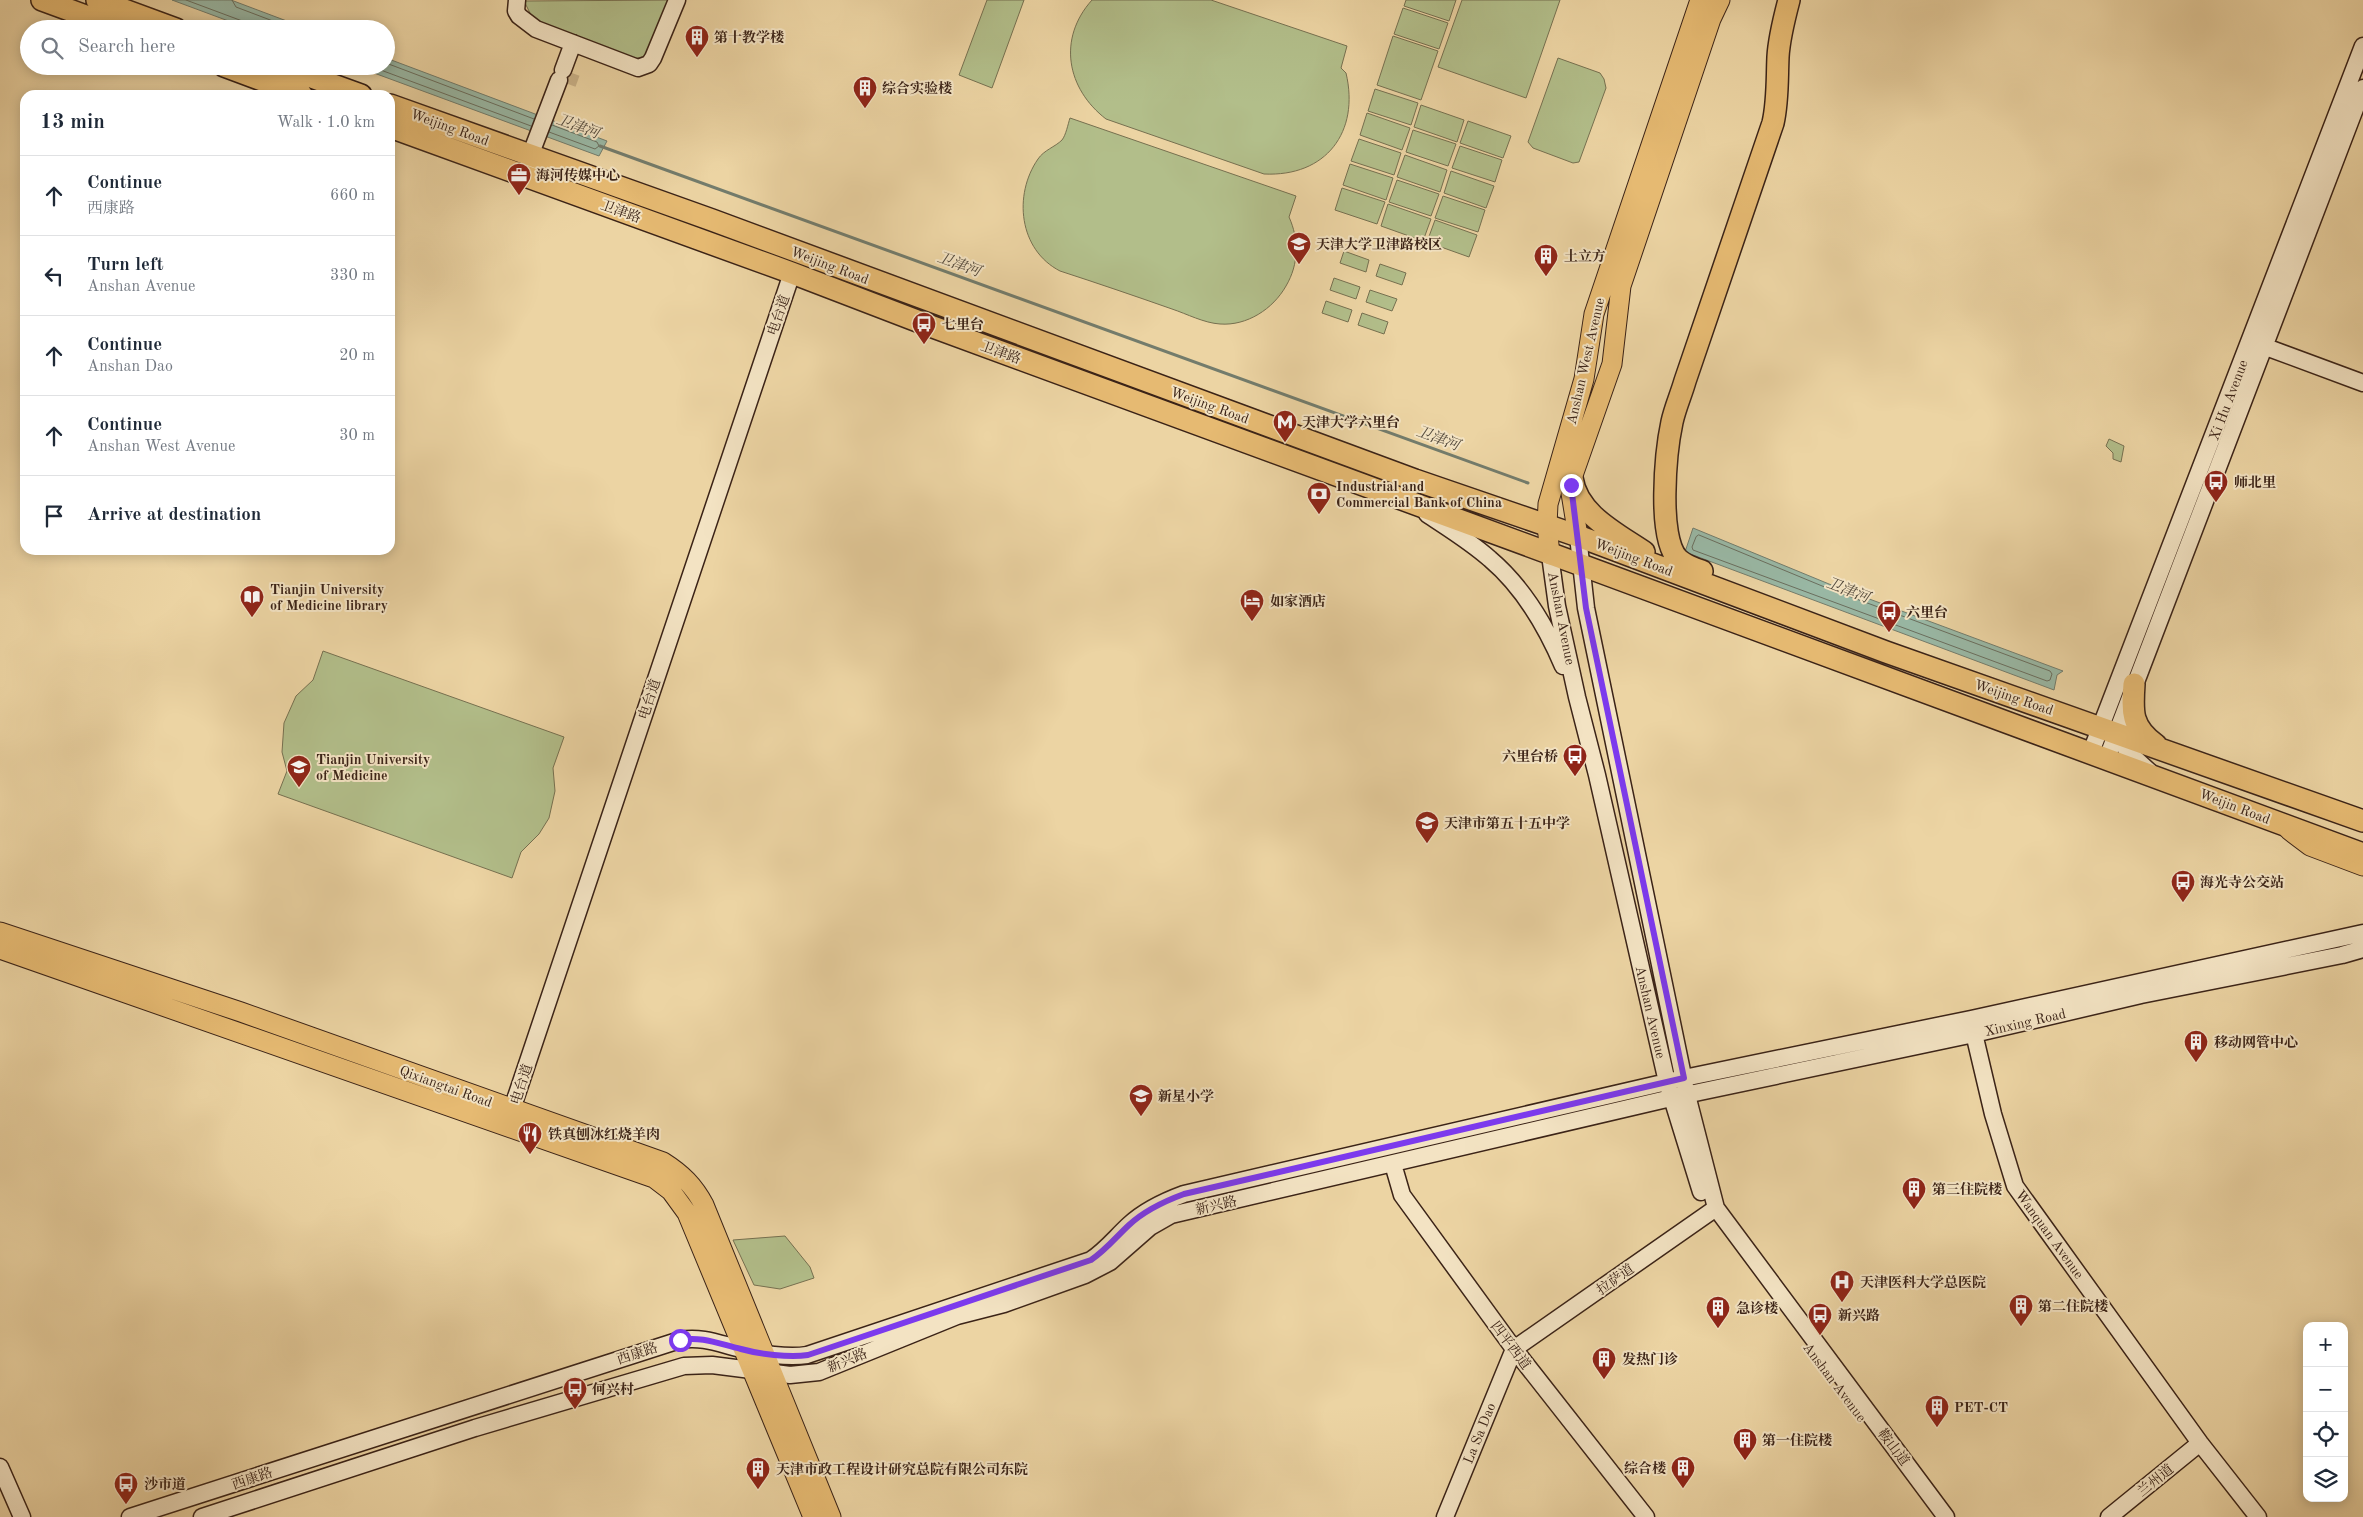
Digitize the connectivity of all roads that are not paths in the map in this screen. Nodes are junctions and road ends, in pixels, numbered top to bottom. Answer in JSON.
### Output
{"nodes":[{"id":1,"x":42,"y":0,"type":"edge"},
{"id":2,"x":97,"y":0,"type":"edge"},
{"id":3,"x":517,"y":0,"type":"edge"},
{"id":4,"x":676,"y":0,"type":"edge"},
{"id":5,"x":1700,"y":0,"type":"edge"},
{"id":6,"x":1720,"y":0,"type":"edge"},
{"id":7,"x":1789,"y":0,"type":"edge"},
{"id":8,"x":96,"y":20,"type":"edge"},
{"id":9,"x":151,"y":20,"type":"edge"},
{"id":10,"x":578,"y":45,"type":"junction"},
{"id":11,"x":2363,"y":46,"type":"edge"},
{"id":12,"x":248,"y":75,"type":"edge"},
{"id":13,"x":305,"y":75,"type":"edge"},
{"id":14,"x":2363,"y":88,"type":"edge"},
{"id":15,"x":289,"y":90,"type":"edge"},
{"id":16,"x":347,"y":90,"type":"edge"},
{"id":17,"x":395,"y":108,"type":"edge"},
{"id":18,"x":395,"y":128,"type":"edge"},
{"id":19,"x":537,"y":154,"type":"junction"},
{"id":20,"x":792,"y":273,"type":"junction"},
{"id":21,"x":2258,"y":344,"type":"junction"},
{"id":22,"x":2363,"y":383,"type":"edge"},
{"id":23,"x":1572,"y":478,"type":"junction"},
{"id":24,"x":1416,"y":506,"type":"junction"},
{"id":25,"x":1547,"y":525,"type":"junction"},
{"id":26,"x":1578,"y":536,"type":"junction"},
{"id":27,"x":1550,"y":555,"type":"junction"},
{"id":28,"x":1580,"y":565,"type":"junction"},
{"id":29,"x":1690,"y":579,"type":"junction"},
{"id":30,"x":1810,"y":623,"type":"junction"},
{"id":31,"x":2126,"y":681,"type":"junction"},
{"id":32,"x":1577,"y":697,"type":"junction"},
{"id":33,"x":2108,"y":730,"type":"junction"},
{"id":34,"x":2164,"y":750,"type":"junction"},
{"id":35,"x":2099,"y":755,"type":"junction"},
{"id":36,"x":2155,"y":776,"type":"junction"},
{"id":37,"x":2363,"y":820,"type":"edge"},
{"id":38,"x":2282,"y":824,"type":"junction"},
{"id":39,"x":2363,"y":854,"type":"edge"},
{"id":40,"x":2363,"y":866,"type":"edge"},
{"id":41,"x":0,"y":932,"type":"edge"},
{"id":42,"x":2363,"y":933,"type":"edge"},
{"id":43,"x":0,"y":949,"type":"edge"},
{"id":44,"x":2363,"y":949,"type":"edge"},
{"id":45,"x":1973,"y":1026,"type":"junction"},
{"id":46,"x":1684,"y":1078,"type":"junction"},
{"id":47,"x":1667,"y":1082,"type":"junction"},
{"id":48,"x":1679,"y":1096,"type":"junction"},
{"id":49,"x":509,"y":1118,"type":"junction"},
{"id":50,"x":1393,"y":1164,"type":"junction"},
{"id":51,"x":1712,"y":1211,"type":"junction"},
{"id":52,"x":1514,"y":1349,"type":"junction"},
{"id":53,"x":753,"y":1351,"type":"junction"},
{"id":54,"x":750,"y":1371,"type":"junction"},
{"id":55,"x":772,"y":1372,"type":"junction"},
{"id":56,"x":2200,"y":1443,"type":"junction"},
{"id":57,"x":0,"y":1467,"type":"edge"},
{"id":58,"x":22,"y":1517,"type":"edge"},
{"id":59,"x":130,"y":1517,"type":"edge"},
{"id":60,"x":202,"y":1517,"type":"edge"},
{"id":61,"x":813,"y":1517,"type":"edge"},
{"id":62,"x":831,"y":1517,"type":"edge"},
{"id":63,"x":1445,"y":1517,"type":"edge"},
{"id":64,"x":1646,"y":1517,"type":"edge"},
{"id":65,"x":1936,"y":1517,"type":"edge"},
{"id":66,"x":1946,"y":1517,"type":"edge"},
{"id":67,"x":2109,"y":1517,"type":"edge"},
{"id":68,"x":2258,"y":1517,"type":"edge"}],
"edges":[{"from":1,"to":8,"type":"highway"},
{"from":2,"to":9,"type":"highway"},
{"from":3,"to":10,"type":"main road"},
{"from":4,"to":10,"type":"main road"},
{"from":5,"to":25,"type":"main road","name":"Anshan West Avenue"},
{"from":6,"to":23,"type":"main road","name":"Anshan West Avenue"},
{"from":7,"to":30,"type":"highway"},
{"from":10,"to":19,"type":"main road"},
{"from":11,"to":21,"type":"main road","name":"Xi Hu Avenue"},
{"from":12,"to":15,"type":"highway"},
{"from":13,"to":16,"type":"highway"},
{"from":14,"to":21,"type":"main road","name":"Xi Hu Avenue"},
{"from":17,"to":19,"type":"highway","name":"Weijing Road"},
{"from":18,"to":19,"type":"highway","name":"Weijing Road"},
{"from":19,"to":20,"type":"highway","name":"卫津路"},
{"from":19,"to":25,"type":"highway","name":"Weijing Road"},
{"from":20,"to":24,"type":"highway","name":"卫津路"},
{"from":20,"to":49,"type":"main road","name":"电台道"},
{"from":21,"to":22,"type":"main road"},
{"from":21,"to":31,"type":"main road","name":"Xi Hu Avenue"},
{"from":23,"to":26,"type":"main road","name":"Anshan West Avenue"},
{"from":23,"to":29,"type":"highway"},
{"from":24,"to":27,"type":"highway","name":"Weijing Road"},
{"from":24,"to":32,"type":"main road"},
{"from":25,"to":26,"type":"highway","name":"Weijing Road"},
{"from":25,"to":27,"type":"main road","name":"Anshan West Avenue"},
{"from":26,"to":28,"type":"main road","name":"Anshan Avenue"},
{"from":26,"to":29,"type":"highway","name":"Weijing Road"},
{"from":27,"to":28,"type":"highway","name":"Weijing Road"},
{"from":27,"to":32,"type":"main road","name":"Anshan Avenue"},
{"from":28,"to":35,"type":"highway","name":"Weijing Road"},
{"from":28,"to":46,"type":"main road","name":"Anshan Avenue"},
{"from":29,"to":30,"type":"highway","name":"Weijing Road"},
{"from":30,"to":33,"type":"highway","name":"Weijing Road"},
{"from":31,"to":33,"type":"main road","name":"Xi Hu Avenue"},
{"from":31,"to":34,"type":"highway"},
{"from":32,"to":47,"type":"main road","name":"Anshan Avenue"},
{"from":33,"to":34,"type":"highway","name":"Weijin Road"},
{"from":33,"to":35,"type":"main road","name":"Xi Hu Avenue"},
{"from":33,"to":36,"type":"main road"},
{"from":34,"to":37,"type":"highway","name":"Weijin Road"},
{"from":35,"to":36,"type":"highway","name":"Weijin Road"},
{"from":36,"to":38,"type":"highway","name":"Weijin Road"},
{"from":38,"to":39,"type":"highway","name":"Weijin Road"},
{"from":38,"to":40,"type":"main road"},
{"from":41,"to":49,"type":"main road","name":"Qixiangtai Road"},
{"from":42,"to":45,"type":"main road"},
{"from":43,"to":49,"type":"main road","name":"Qixiangtai Road"},
{"from":44,"to":45,"type":"main road","name":"Xinxing Road"},
{"from":45,"to":46,"type":"main road","name":"西康路"},
{"from":45,"to":48,"type":"main road","name":"Xinxing Road"},
{"from":45,"to":56,"type":"main road","name":"Wanquan Avenue"},
{"from":46,"to":47,"type":"main road","name":"西康路"},
{"from":46,"to":48,"type":"main road","name":"Anshan Avenue"},
{"from":47,"to":48,"type":"main road","name":"Anshan Avenue"},
{"from":47,"to":53,"type":"main road","name":"西康路"},
{"from":48,"to":50,"type":"main road","name":"新兴路"},
{"from":48,"to":51,"type":"main road","name":"Anshan Avenue"},
{"from":49,"to":53,"type":"main road","name":"Qixiangtai Road"},
{"from":50,"to":52,"type":"main road","name":"四平西道"},
{"from":50,"to":55,"type":"main road","name":"新兴路"},
{"from":51,"to":52,"type":"main road","name":"拉萨道"},
{"from":51,"to":65,"type":"main road","name":"Anshan Avenue"},
{"from":51,"to":66,"type":"main road","name":"鞍山道"},
{"from":52,"to":63,"type":"main road","name":"La Sa Dao"},
{"from":52,"to":64,"type":"main road","name":"四平西道"},
{"from":53,"to":54,"type":"main road","name":"Qixiangtai Road"},
{"from":53,"to":55,"type":"main road","name":"Qixiangtai Road"},
{"from":53,"to":59,"type":"main road","name":"西康路"},
{"from":54,"to":55,"type":"main road","name":"西康路"},
{"from":54,"to":60,"type":"main road","name":"西康路"},
{"from":54,"to":61,"type":"main road","name":"Qixiangtai Road"},
{"from":55,"to":62,"type":"main road","name":"Qixiangtai Road"},
{"from":56,"to":67,"type":"main road","name":"兰州道"},
{"from":56,"to":68,"type":"main road","name":"Wanquan Avenue"},
{"from":57,"to":58,"type":"main road"}]}
